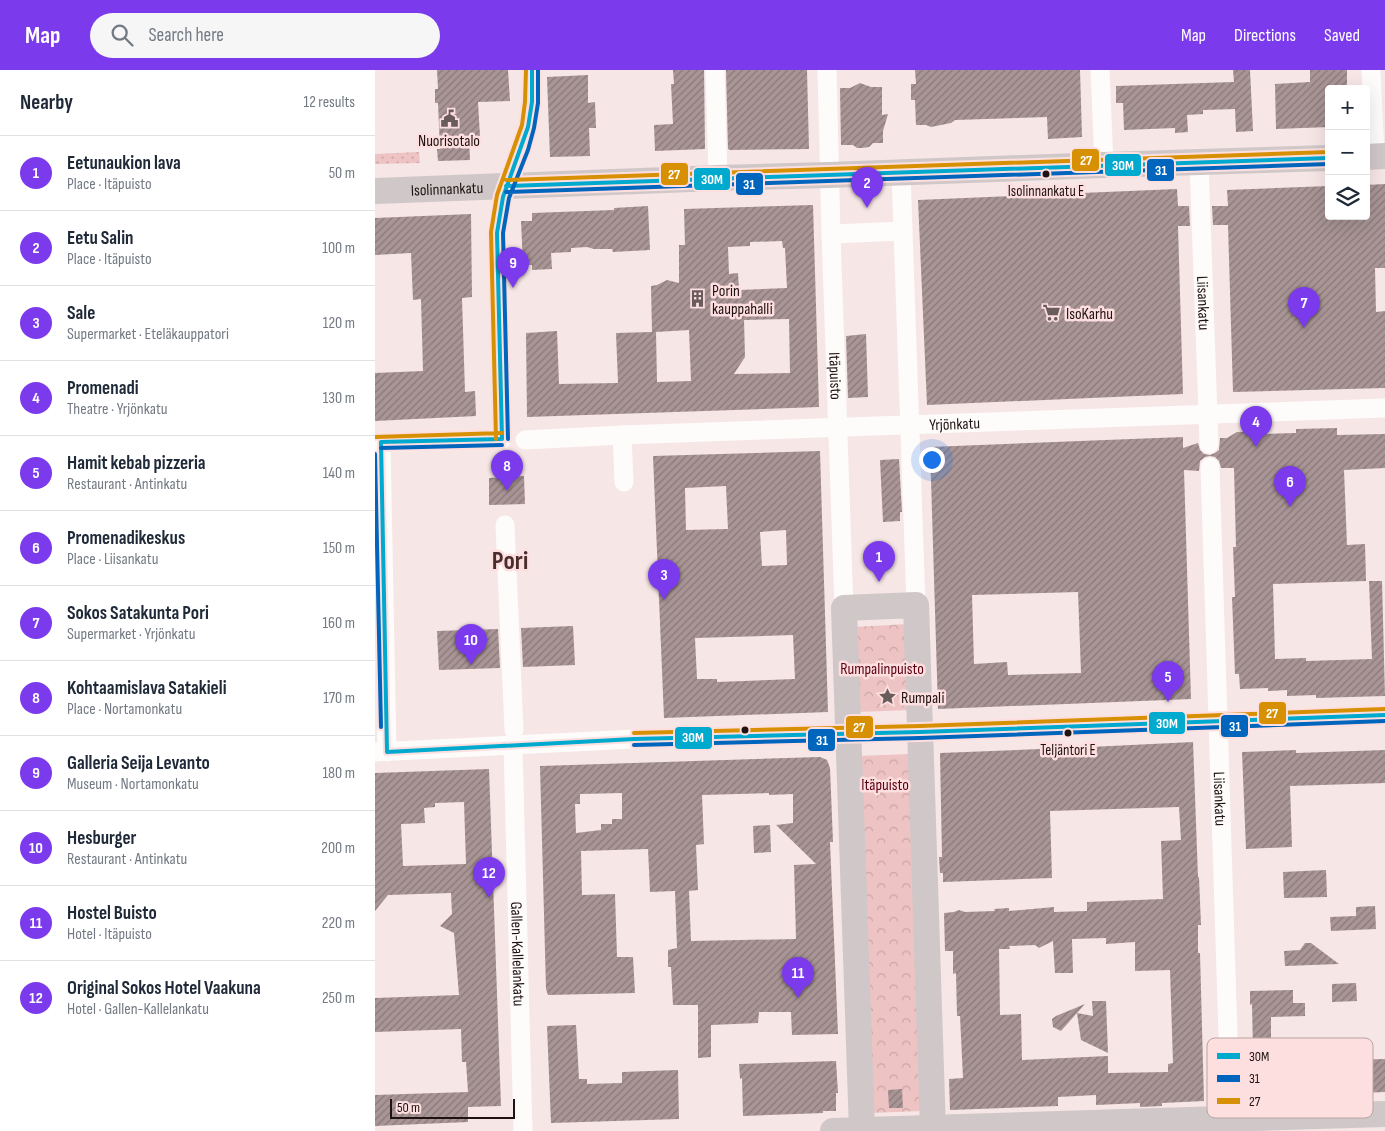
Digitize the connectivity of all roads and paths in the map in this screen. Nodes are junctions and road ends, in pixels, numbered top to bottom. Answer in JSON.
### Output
{"nodes":[{"id":1,"x":532,"y":70,"type":"edge"},
{"id":2,"x":715,"y":70,"type":"edge"},
{"id":3,"x":827,"y":70,"type":"edge"},
{"id":4,"x":1100,"y":70,"type":"edge"},
{"id":5,"x":1371,"y":70,"type":"edge"},
{"id":6,"x":1376,"y":156,"type":"edge"},
{"id":7,"x":1325,"y":158,"type":"edge"},
{"id":8,"x":1199,"y":162,"type":"junction"},
{"id":9,"x":1104,"y":165,"type":"junction"},
{"id":10,"x":901,"y":172,"type":"junction"},
{"id":11,"x":829,"y":176,"type":"junction"},
{"id":12,"x":718,"y":178,"type":"junction"},
{"id":13,"x":506,"y":186,"type":"junction"},
{"id":14,"x":375,"y":191,"type":"edge"},
{"id":15,"x":903,"y":231,"type":"junction"},
{"id":16,"x":831,"y":234,"type":"junction"},
{"id":17,"x":1385,"y":408,"type":"edge"},
{"id":18,"x":1208,"y":415,"type":"junction"},
{"id":19,"x":909,"y":425,"type":"junction"},
{"id":20,"x":837,"y":427,"type":"junction"},
{"id":21,"x":622,"y":435,"type":"junction"},
{"id":22,"x":525,"y":440,"type":"dead end"},
{"id":23,"x":378,"y":443,"type":"edge"},
{"id":24,"x":1209,"y":444,"type":"dead end"},
{"id":25,"x":1210,"y":467,"type":"dead end"},
{"id":26,"x":624,"y":482,"type":"dead end"},
{"id":27,"x":505,"y":525,"type":"dead end"},
{"id":28,"x":916,"y":605,"type":"junction"},
{"id":29,"x":844,"y":608,"type":"junction"},
{"id":30,"x":1385,"y":715,"type":"edge"},
{"id":31,"x":1218,"y":721,"type":"junction"},
{"id":32,"x":920,"y":732,"type":"junction"},
{"id":33,"x":848,"y":734,"type":"junction"},
{"id":34,"x":513,"y":738,"type":"junction"},
{"id":35,"x":381,"y":752,"type":"edge"},
{"id":36,"x":1228,"y":1038,"type":"edge"},
{"id":37,"x":1329,"y":1118,"type":"edge"},
{"id":38,"x":1231,"y":1125,"type":"edge"},
{"id":39,"x":862,"y":1130,"type":"edge"},
{"id":40,"x":933,"y":1130,"type":"edge"},
{"id":41,"x":523,"y":1131,"type":"edge"},
{"id":42,"x":833,"y":1131,"type":"edge"}],
"edges":[{"from":1,"to":13,"type":"street"},
{"from":2,"to":12,"type":"street"},
{"from":3,"to":11,"type":"street","name":"Itäpuisto"},
{"from":4,"to":9,"type":"street"},
{"from":5,"to":6,"type":"street"},
{"from":7,"to":8,"type":"street","name":"Isolinnankatu"},
{"from":8,"to":9,"type":"street","name":"Isolinnankatu"},
{"from":8,"to":18,"type":"street","name":"Liisankatu"},
{"from":9,"to":10,"type":"street","name":"Isolinnankatu"},
{"from":10,"to":11,"type":"street","name":"Isolinnankatu"},
{"from":10,"to":15,"type":"street"},
{"from":11,"to":12,"type":"street","name":"Isolinnankatu"},
{"from":11,"to":16,"type":"street","name":"Itäpuisto"},
{"from":12,"to":13,"type":"street","name":"Isolinnankatu"},
{"from":13,"to":14,"type":"street","name":"Isolinnankatu"},
{"from":13,"to":23,"type":"street"},
{"from":15,"to":16,"type":"street"},
{"from":15,"to":19,"type":"street"},
{"from":16,"to":20,"type":"street","name":"Itäpuisto"},
{"from":17,"to":18,"type":"street","name":"Yrjönkatu"},
{"from":18,"to":19,"type":"street","name":"Yrjönkatu"},
{"from":18,"to":24,"type":"street","name":"Liisankatu"},
{"from":19,"to":20,"type":"street","name":"Yrjönkatu"},
{"from":19,"to":28,"type":"street"},
{"from":20,"to":21,"type":"street","name":"Yrjönkatu"},
{"from":20,"to":29,"type":"street","name":"Itäpuisto"},
{"from":21,"to":22,"type":"street","name":"Yrjönkatu"},
{"from":21,"to":26,"type":"street"},
{"from":23,"to":35,"type":"street"},
{"from":25,"to":31,"type":"street","name":"Liisankatu"},
{"from":27,"to":34,"type":"street","name":"Gallen-Kallelankatu"},
{"from":28,"to":29,"type":"street"},
{"from":28,"to":32,"type":"street"},
{"from":29,"to":33,"type":"street","name":"Itäpuisto"},
{"from":30,"to":31,"type":"street"},
{"from":31,"to":32,"type":"street"},
{"from":31,"to":36,"type":"street","name":"Liisankatu"},
{"from":32,"to":33,"type":"street"},
{"from":32,"to":40,"type":"street"},
{"from":33,"to":34,"type":"street"},
{"from":33,"to":39,"type":"street","name":"Itäpuisto"},
{"from":34,"to":35,"type":"street"},
{"from":34,"to":41,"type":"street","name":"Gallen-Kallelankatu"},
{"from":37,"to":38,"type":"street"},
{"from":38,"to":40,"type":"street"},
{"from":39,"to":40,"type":"street"},
{"from":39,"to":42,"type":"street"}]}
